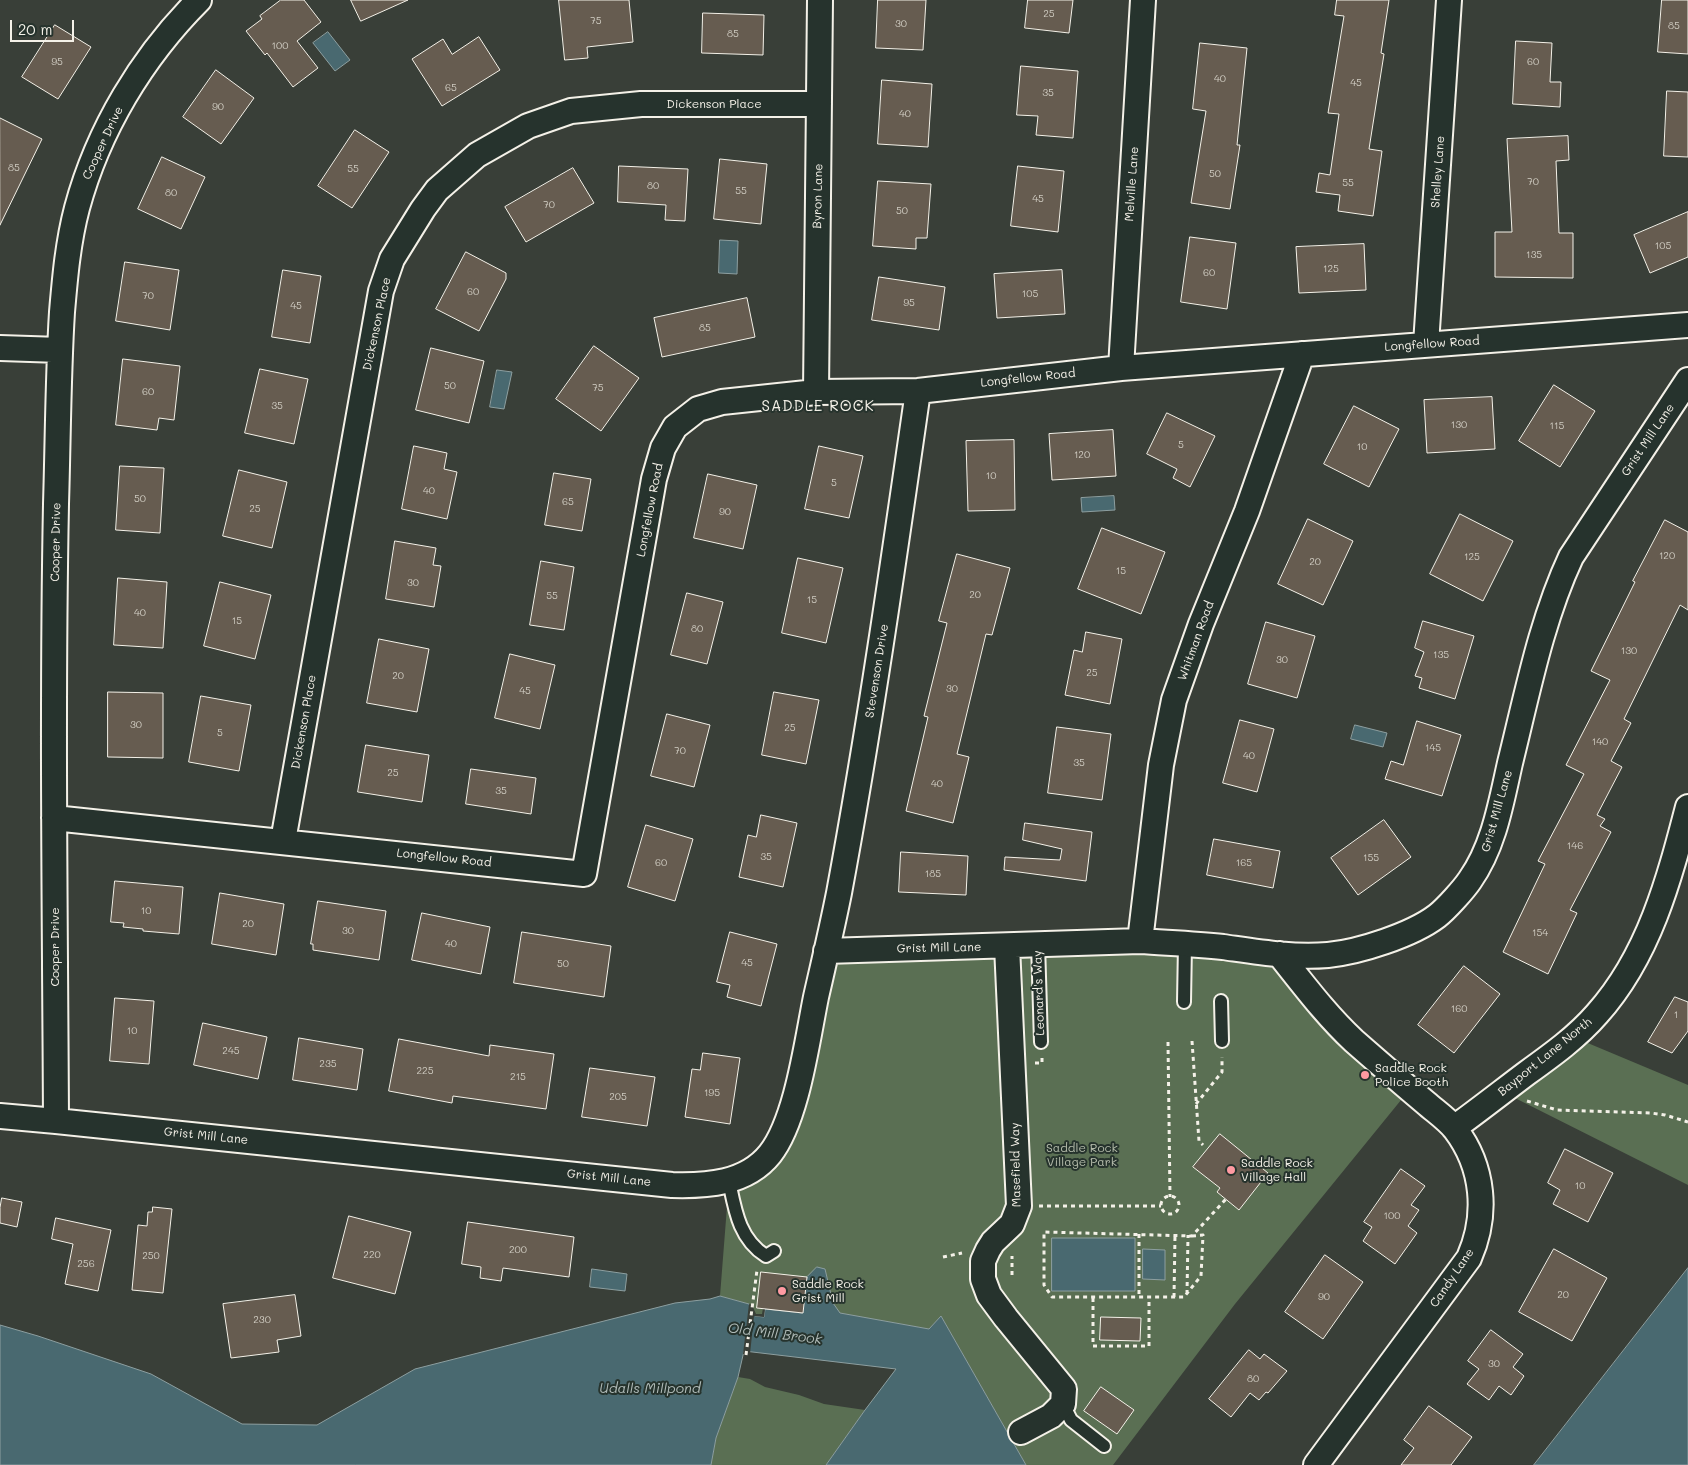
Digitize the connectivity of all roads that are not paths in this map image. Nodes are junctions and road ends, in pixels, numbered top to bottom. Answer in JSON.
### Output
{"nodes":[{"id":1,"x":199,"y":0,"type":"edge"},
{"id":2,"x":820,"y":0,"type":"edge"},
{"id":3,"x":1143,"y":0,"type":"edge"},
{"id":4,"x":1449,"y":0,"type":"edge"},
{"id":5,"x":819,"y":104,"type":"junction"},
{"id":6,"x":1688,"y":325,"type":"edge"},
{"id":7,"x":1426,"y":344,"type":"junction"},
{"id":8,"x":0,"y":348,"type":"edge"},
{"id":9,"x":60,"y":350,"type":"junction"},
{"id":10,"x":1302,"y":354,"type":"junction"},
{"id":11,"x":1121,"y":368,"type":"junction"},
{"id":12,"x":1688,"y":380,"type":"edge"},
{"id":13,"x":918,"y":391,"type":"junction"},
{"id":14,"x":816,"y":392,"type":"junction"},
{"id":15,"x":1688,"y":807,"type":"edge"},
{"id":16,"x":54,"y":818,"type":"junction"},
{"id":17,"x":283,"y":841,"type":"junction"},
{"id":18,"x":1140,"y":941,"type":"junction"},
{"id":19,"x":1038,"y":944,"type":"junction"},
{"id":20,"x":1185,"y":944,"type":"junction"},
{"id":21,"x":1007,"y":946,"type":"junction"},
{"id":22,"x":826,"y":951,"type":"junction"},
{"id":23,"x":1279,"y":954,"type":"junction"},
{"id":24,"x":1221,"y":1001,"type":"dead end"},
{"id":25,"x":1184,"y":1002,"type":"dead end"},
{"id":26,"x":1222,"y":1041,"type":"road end"},
{"id":27,"x":1041,"y":1042,"type":"dead end"},
{"id":28,"x":0,"y":1116,"type":"edge"},
{"id":29,"x":56,"y":1120,"type":"junction"},
{"id":30,"x":1454,"y":1128,"type":"junction"},
{"id":31,"x":729,"y":1181,"type":"junction"},
{"id":32,"x":774,"y":1251,"type":"dead end"},
{"id":33,"x":1063,"y":1404,"type":"junction"},
{"id":34,"x":1022,"y":1432,"type":"dead end"},
{"id":35,"x":1104,"y":1446,"type":"dead end"},
{"id":36,"x":1316,"y":1465,"type":"edge"}],
"edges":[{"from":1,"to":9,"type":"street","name":"Cooper Drive"},
{"from":2,"to":5,"type":"street","name":"Byron Lane"},
{"from":3,"to":11,"type":"street","name":"Melville Lane"},
{"from":4,"to":7,"type":"street","name":"Shelley Lane"},
{"from":5,"to":14,"type":"street","name":"Byron Lane"},
{"from":5,"to":17,"type":"street","name":"Dickenson Place"},
{"from":6,"to":7,"type":"street","name":"Longfellow Road"},
{"from":7,"to":10,"type":"street","name":"Longfellow Road"},
{"from":8,"to":9,"type":"street"},
{"from":9,"to":16,"type":"street","name":"Cooper Drive"},
{"from":10,"to":11,"type":"street","name":"Longfellow Road"},
{"from":10,"to":18,"type":"street","name":"Whitman Road"},
{"from":11,"to":13,"type":"street","name":"Longfellow Road"},
{"from":12,"to":23,"type":"street","name":"Grist Mill Lane"},
{"from":13,"to":14,"type":"street","name":"Longfellow Road"},
{"from":13,"to":22,"type":"street","name":"Stevenson Drive"},
{"from":14,"to":17,"type":"street","name":"Longfellow Road"},
{"from":15,"to":30,"type":"street","name":"Bayport Lane North"},
{"from":16,"to":17,"type":"street","name":"Longfellow Road"},
{"from":16,"to":29,"type":"street","name":"Cooper Drive"},
{"from":18,"to":19,"type":"street","name":"Grist Mill Lane"},
{"from":18,"to":20,"type":"street","name":"Grist Mill Lane"},
{"from":19,"to":21,"type":"street","name":"Grist Mill Lane"},
{"from":19,"to":27,"type":"lane","name":"Leonard's Way"},
{"from":20,"to":23,"type":"street","name":"Grist Mill Lane"},
{"from":20,"to":25,"type":"lane"},
{"from":21,"to":22,"type":"street","name":"Grist Mill Lane"},
{"from":21,"to":33,"type":"street","name":"Masefield Way"},
{"from":22,"to":31,"type":"street","name":"Grist Mill Lane"},
{"from":23,"to":30,"type":"street","name":"Candy Lane"},
{"from":24,"to":26,"type":"lane"},
{"from":28,"to":29,"type":"street","name":"Grist Mill Lane"},
{"from":29,"to":31,"type":"street","name":"Grist Mill Lane"},
{"from":30,"to":36,"type":"street","name":"Candy Lane"},
{"from":31,"to":32,"type":"lane"},
{"from":33,"to":34,"type":"street"},
{"from":33,"to":35,"type":"lane","name":"Masefield Way"}]}
